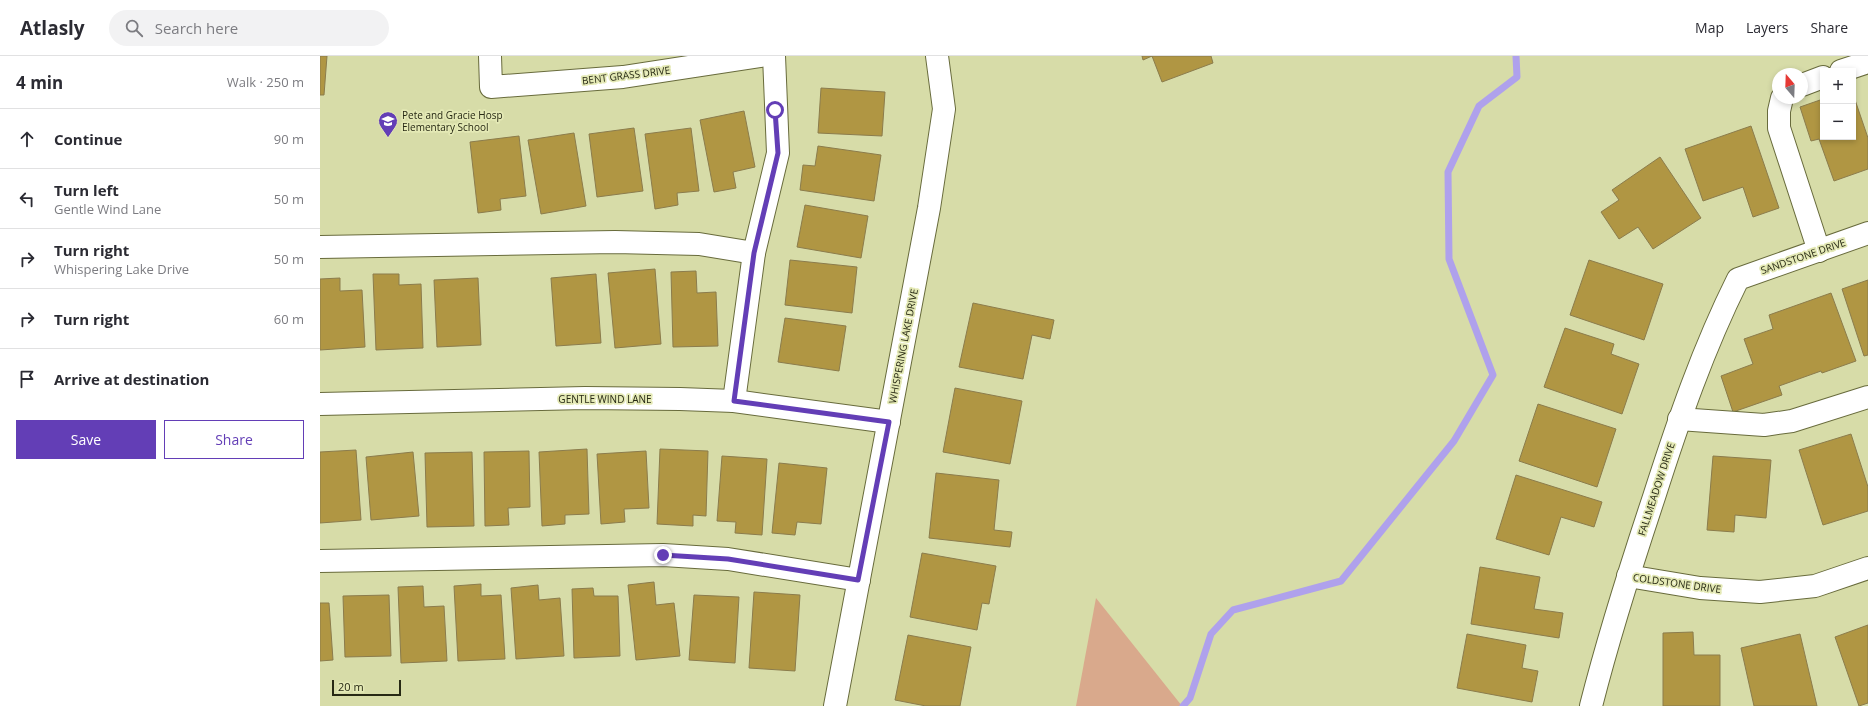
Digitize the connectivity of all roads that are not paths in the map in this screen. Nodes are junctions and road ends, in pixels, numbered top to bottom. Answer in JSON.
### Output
{"nodes":[{"id":1,"x":490,"y":56,"type":"edge"},
{"id":2,"x":761,"y":56,"type":"edge"},
{"id":3,"x":774,"y":56,"type":"edge"},
{"id":4,"x":937,"y":56,"type":"edge"},
{"id":5,"x":1868,"y":62,"type":"edge"},
{"id":6,"x":1850,"y":68,"type":"edge"},
{"id":7,"x":1820,"y":78,"type":"edge"},
{"id":8,"x":1808,"y":83,"type":"edge"},
{"id":9,"x":1781,"y":104,"type":"edge"},
{"id":10,"x":1868,"y":234,"type":"edge"},
{"id":11,"x":320,"y":247,"type":"edge"},
{"id":12,"x":1819,"y":250,"type":"junction"},
{"id":13,"x":754,"y":253,"type":"junction"},
{"id":14,"x":1738,"y":278,"type":"joint"},
{"id":15,"x":1868,"y":397,"type":"edge"},
{"id":16,"x":734,"y":401,"type":"junction"},
{"id":17,"x":320,"y":404,"type":"edge"},
{"id":18,"x":1678,"y":419,"type":"junction"},
{"id":19,"x":889,"y":422,"type":"junction"},
{"id":20,"x":320,"y":561,"type":"edge"},
{"id":21,"x":1868,"y":568,"type":"edge"},
{"id":22,"x":1628,"y":576,"type":"junction"},
{"id":23,"x":858,"y":580,"type":"junction"},
{"id":24,"x":835,"y":706,"type":"edge"},
{"id":25,"x":1591,"y":706,"type":"edge"}],
"edges":[{"from":1,"to":2,"type":"street","name":"BENT GRASS DRIVE"},
{"from":3,"to":13,"type":"street"},
{"from":4,"to":19,"type":"street","name":"WHISPERING LAKE DRIVE"},
{"from":5,"to":6,"type":"street"},
{"from":7,"to":8,"type":"street"},
{"from":9,"to":12,"type":"street"},
{"from":10,"to":12,"type":"street","name":"SANDSTONE DRIVE"},
{"from":11,"to":13,"type":"street"},
{"from":12,"to":14,"type":"street","name":"SANDSTONE DRIVE"},
{"from":13,"to":16,"type":"street"},
{"from":14,"to":18,"type":"street","name":"FALLMEADOW DRIVE"},
{"from":15,"to":18,"type":"street"},
{"from":16,"to":17,"type":"street","name":"GENTLE WIND LANE"},
{"from":16,"to":19,"type":"street","name":"GENTLE WIND LANE"},
{"from":18,"to":22,"type":"street","name":"FALLMEADOW DRIVE"},
{"from":19,"to":23,"type":"street","name":"WHISPERING LAKE DRIVE"},
{"from":20,"to":23,"type":"street"},
{"from":21,"to":22,"type":"street","name":"COLDSTONE DRIVE"},
{"from":22,"to":25,"type":"street","name":"FALLMEADOW DRIVE"},
{"from":23,"to":24,"type":"street","name":"WHISPERING LAKE DRIVE"}]}
